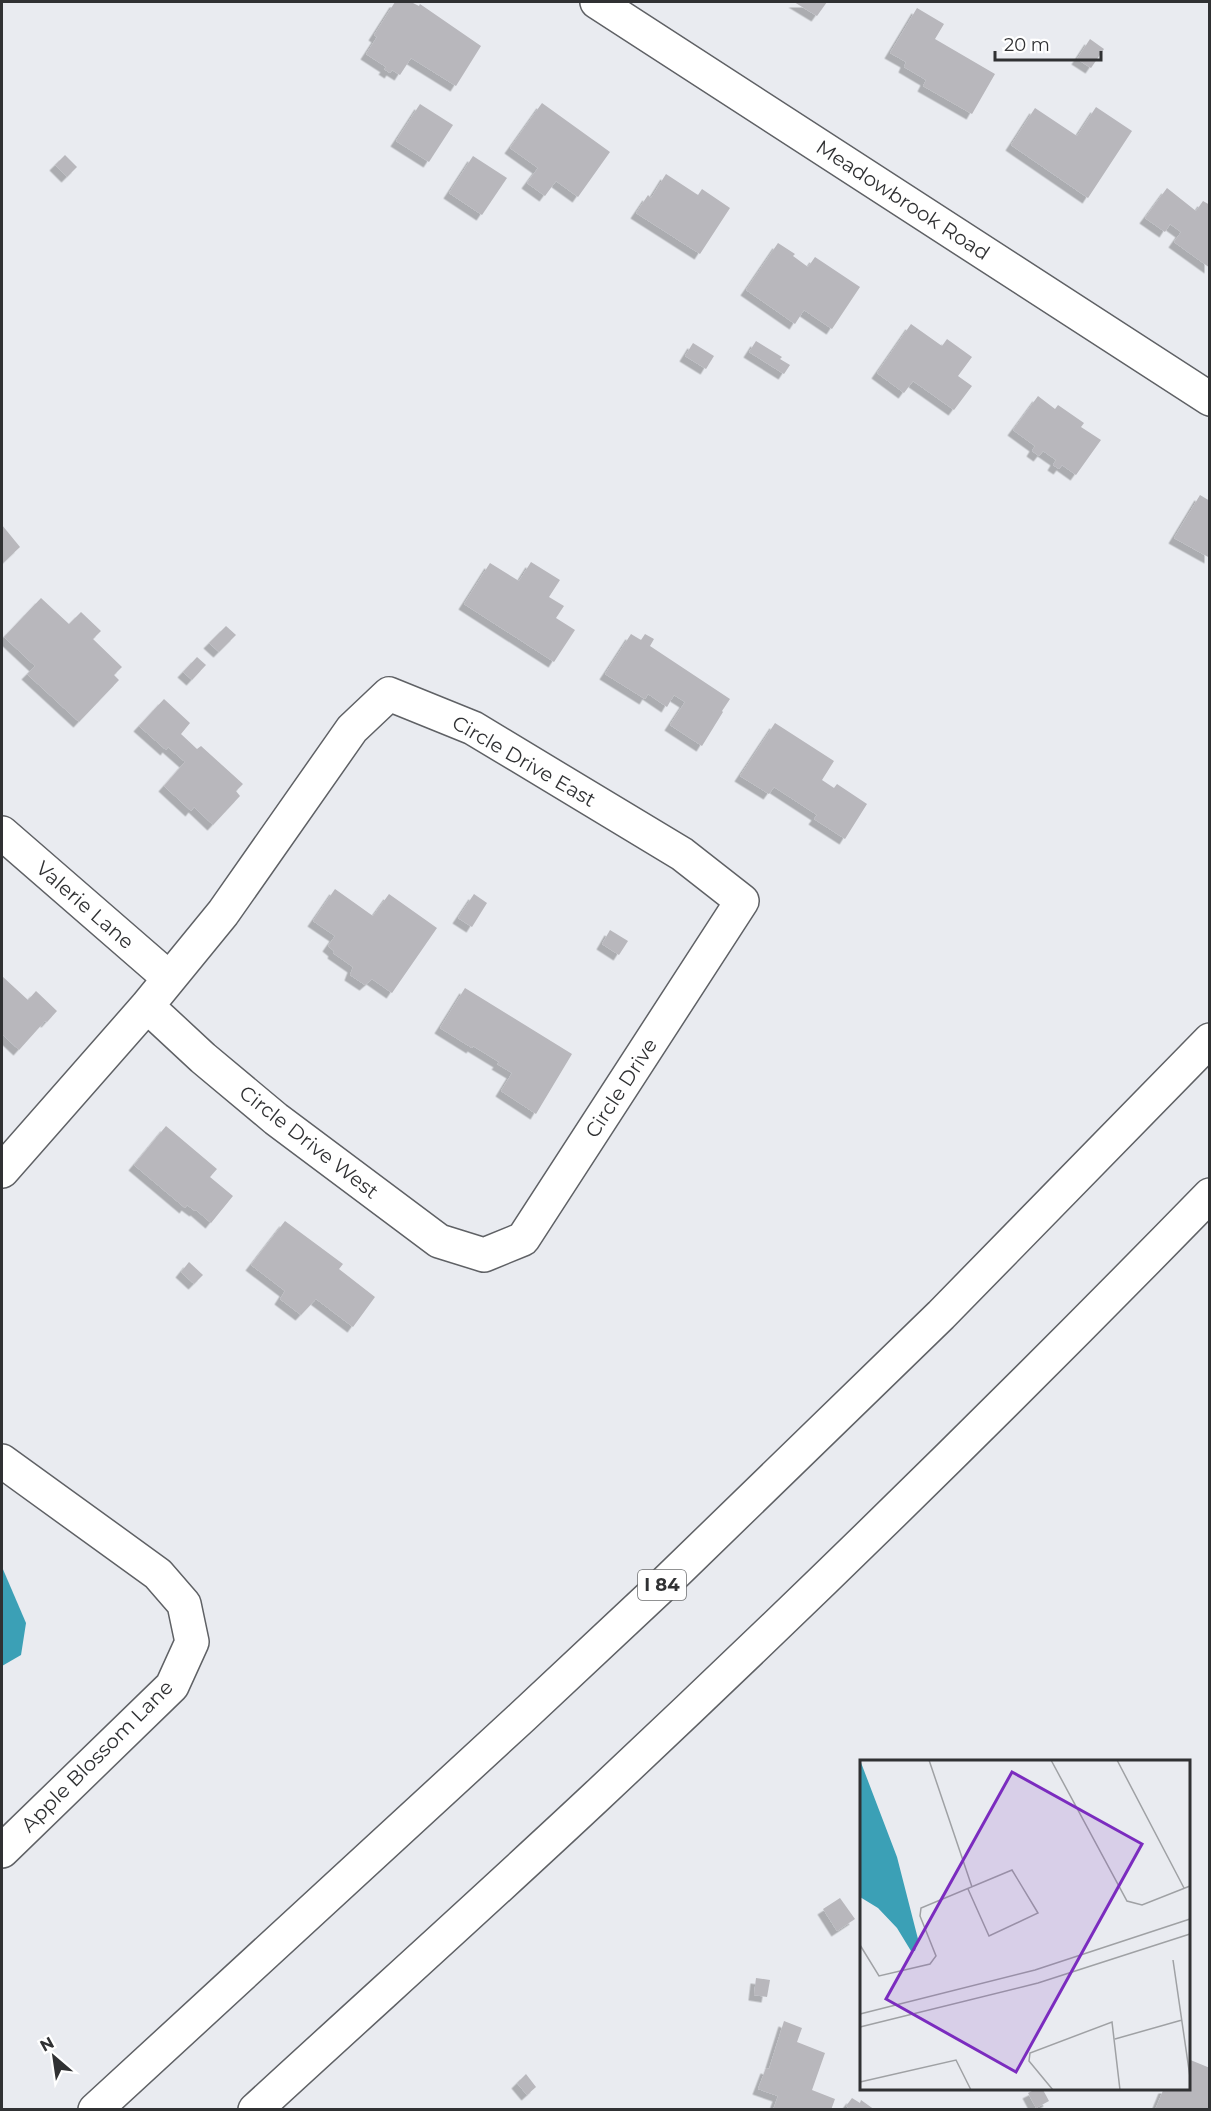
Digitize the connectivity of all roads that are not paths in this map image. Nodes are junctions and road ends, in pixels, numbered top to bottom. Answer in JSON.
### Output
{"nodes":[{"id":1,"x":597,"y":2,"type":"edge"},
{"id":2,"x":1209,"y":399,"type":"edge"},
{"id":3,"x":2,"y":833,"type":"edge"},
{"id":4,"x":742,"y":901,"type":"joint"},
{"id":5,"x":169,"y":978,"type":"junction"},
{"id":6,"x":147,"y":1006,"type":"junction"},
{"id":7,"x":1209,"y":1040,"type":"edge"},
{"id":8,"x":2,"y":1171,"type":"edge"},
{"id":9,"x":1209,"y":1196,"type":"edge"},
{"id":10,"x":484,"y":1255,"type":"joint"},
{"id":11,"x":2,"y":1461,"type":"edge"},
{"id":12,"x":2,"y":1851,"type":"edge"},
{"id":13,"x":94,"y":2109,"type":"edge"},
{"id":14,"x":255,"y":2109,"type":"edge"}],
"edges":[{"from":1,"to":2,"type":"main road","name":"Meadowbrook Road"},
{"from":3,"to":5,"type":"main road","name":"Valerie Lane"},
{"from":4,"to":5,"type":"main road","name":"Circle Drive East"},
{"from":4,"to":10,"type":"main road","name":"Circle Drive"},
{"from":5,"to":6,"type":"main road"},
{"from":6,"to":8,"type":"main road"},
{"from":6,"to":10,"type":"main road","name":"Circle Drive West"},
{"from":7,"to":13,"type":"main road","number":"I 84"},
{"from":9,"to":14,"type":"main road"},
{"from":11,"to":12,"type":"main road","name":"Apple Blossom Lane"}]}
